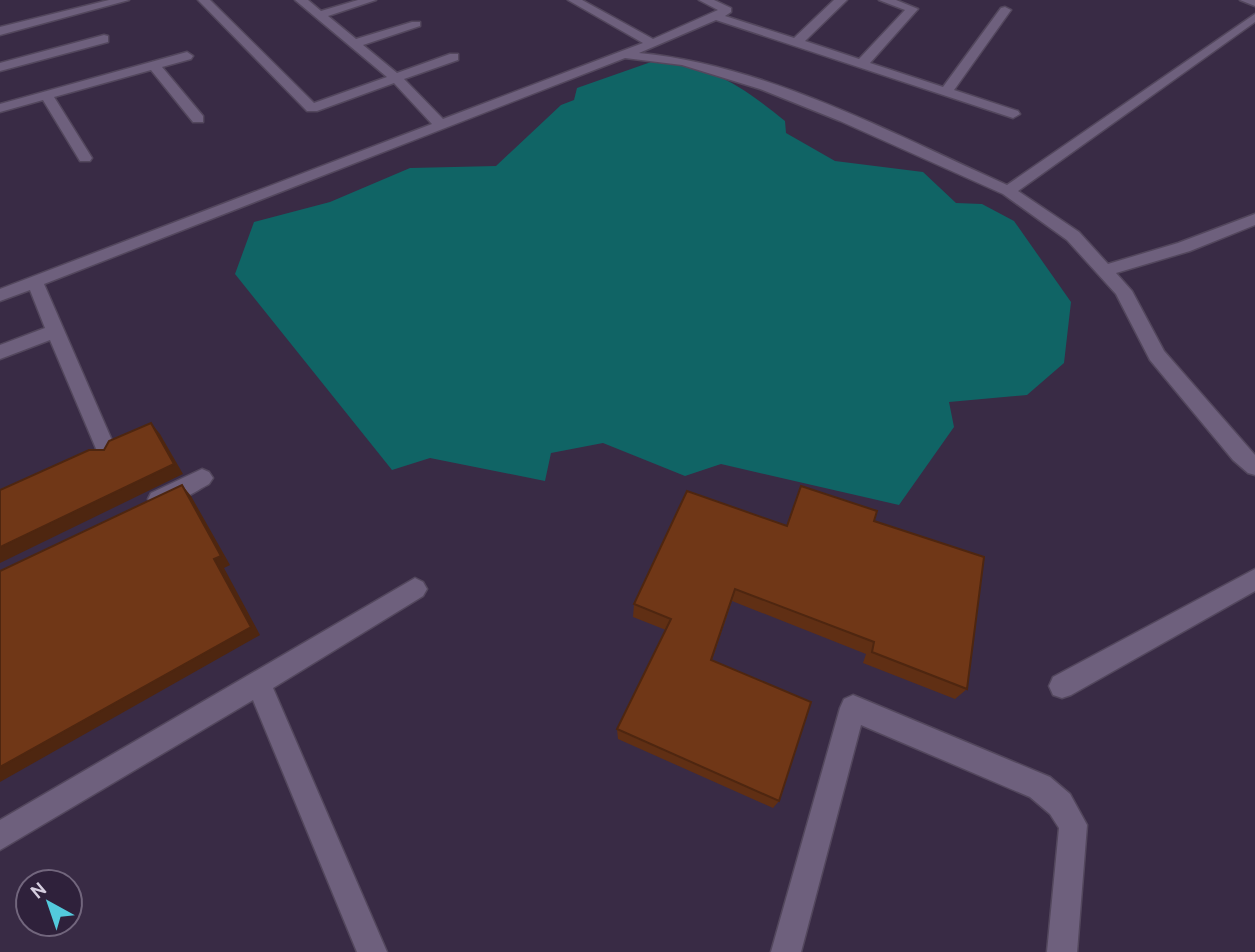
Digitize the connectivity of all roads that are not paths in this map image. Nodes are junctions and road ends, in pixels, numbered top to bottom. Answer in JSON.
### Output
{"nodes":[{"id":1,"x":123,"y":0,"type":"edge"},
{"id":2,"x":204,"y":0,"type":"edge"},
{"id":3,"x":301,"y":0,"type":"edge"},
{"id":4,"x":370,"y":0,"type":"edge"},
{"id":5,"x":574,"y":0,"type":"edge"},
{"id":6,"x":705,"y":0,"type":"edge"},
{"id":7,"x":740,"y":0,"type":"edge"},
{"id":8,"x":841,"y":0,"type":"edge"},
{"id":9,"x":885,"y":0,"type":"edge"},
{"id":10,"x":1246,"y":0,"type":"edge"},
{"id":11,"x":1255,"y":3,"type":"edge"},
{"id":12,"x":1005,"y":10,"type":"dead end"},
{"id":13,"x":721,"y":13,"type":"junction"},
{"id":14,"x":319,"y":15,"type":"junction"},
{"id":15,"x":1252,"y":23,"type":"edge"},
{"id":16,"x":416,"y":24,"type":"dead end"},
{"id":17,"x":0,"y":31,"type":"edge"},
{"id":18,"x":104,"y":40,"type":"dead end"},
{"id":19,"x":796,"y":43,"type":"junction"},
{"id":20,"x":354,"y":44,"type":"junction"},
{"id":21,"x":653,"y":44,"type":"junction"},
{"id":22,"x":187,"y":56,"type":"dead end"},
{"id":23,"x":622,"y":56,"type":"junction"},
{"id":24,"x":454,"y":57,"type":"dead end"},
{"id":25,"x":862,"y":64,"type":"junction"},
{"id":26,"x":154,"y":65,"type":"junction"},
{"id":27,"x":0,"y":67,"type":"edge"},
{"id":28,"x":397,"y":79,"type":"junction"},
{"id":29,"x":946,"y":92,"type":"junction"},
{"id":30,"x":46,"y":95,"type":"junction"},
{"id":31,"x":0,"y":108,"type":"edge"},
{"id":32,"x":1013,"y":114,"type":"dead end"},
{"id":33,"x":198,"y":119,"type":"dead end"},
{"id":34,"x":442,"y":125,"type":"junction"},
{"id":35,"x":85,"y":158,"type":"dead end"},
{"id":36,"x":1008,"y":191,"type":"junction"},
{"id":37,"x":1255,"y":219,"type":"edge"},
{"id":38,"x":1105,"y":271,"type":"junction"},
{"id":39,"x":35,"y":282,"type":"junction"},
{"id":40,"x":0,"y":295,"type":"edge"},
{"id":41,"x":55,"y":331,"type":"junction"},
{"id":42,"x":0,"y":352,"type":"edge"},
{"id":43,"x":107,"y":452,"type":"edge"},
{"id":44,"x":1255,"y":467,"type":"edge"},
{"id":45,"x":202,"y":478,"type":"dead end"},
{"id":46,"x":142,"y":507,"type":"edge"},
{"id":47,"x":1255,"y":579,"type":"edge"},
{"id":48,"x":415,"y":589,"type":"dead end"},
{"id":49,"x":258,"y":683,"type":"junction"},
{"id":50,"x":1062,"y":686,"type":"dead end"},
{"id":51,"x":0,"y":836,"type":"edge"},
{"id":52,"x":372,"y":952,"type":"edge"},
{"id":53,"x":786,"y":952,"type":"edge"},
{"id":54,"x":1062,"y":952,"type":"edge"}],
"edges":[{"from":1,"to":17,"type":"street"},
{"from":2,"to":28,"type":"street"},
{"from":3,"to":14,"type":"street"},
{"from":4,"to":14,"type":"street"},
{"from":5,"to":21,"type":"street"},
{"from":6,"to":13,"type":"street"},
{"from":7,"to":13,"type":"street"},
{"from":8,"to":19,"type":"street"},
{"from":9,"to":25,"type":"street"},
{"from":10,"to":11,"type":"street"},
{"from":12,"to":29,"type":"street"},
{"from":13,"to":19,"type":"street"},
{"from":13,"to":21,"type":"street"},
{"from":14,"to":20,"type":"street"},
{"from":15,"to":36,"type":"street"},
{"from":16,"to":20,"type":"street"},
{"from":18,"to":27,"type":"street"},
{"from":19,"to":25,"type":"street"},
{"from":20,"to":28,"type":"street"},
{"from":21,"to":23,"type":"street"},
{"from":22,"to":26,"type":"street"},
{"from":23,"to":34,"type":"street"},
{"from":23,"to":36,"type":"street"},
{"from":24,"to":28,"type":"street"},
{"from":25,"to":29,"type":"street"},
{"from":26,"to":30,"type":"street"},
{"from":26,"to":33,"type":"street"},
{"from":28,"to":34,"type":"street"},
{"from":29,"to":32,"type":"street"},
{"from":30,"to":31,"type":"street"},
{"from":30,"to":35,"type":"street"},
{"from":34,"to":39,"type":"street"},
{"from":36,"to":38,"type":"street"},
{"from":37,"to":38,"type":"street"},
{"from":38,"to":44,"type":"street"},
{"from":39,"to":40,"type":"street"},
{"from":39,"to":41,"type":"street"},
{"from":41,"to":42,"type":"street"},
{"from":41,"to":43,"type":"street"},
{"from":45,"to":46,"type":"street"},
{"from":47,"to":50,"type":"street"},
{"from":48,"to":49,"type":"street"},
{"from":49,"to":51,"type":"street"},
{"from":49,"to":52,"type":"street"},
{"from":53,"to":54,"type":"street"}]}
